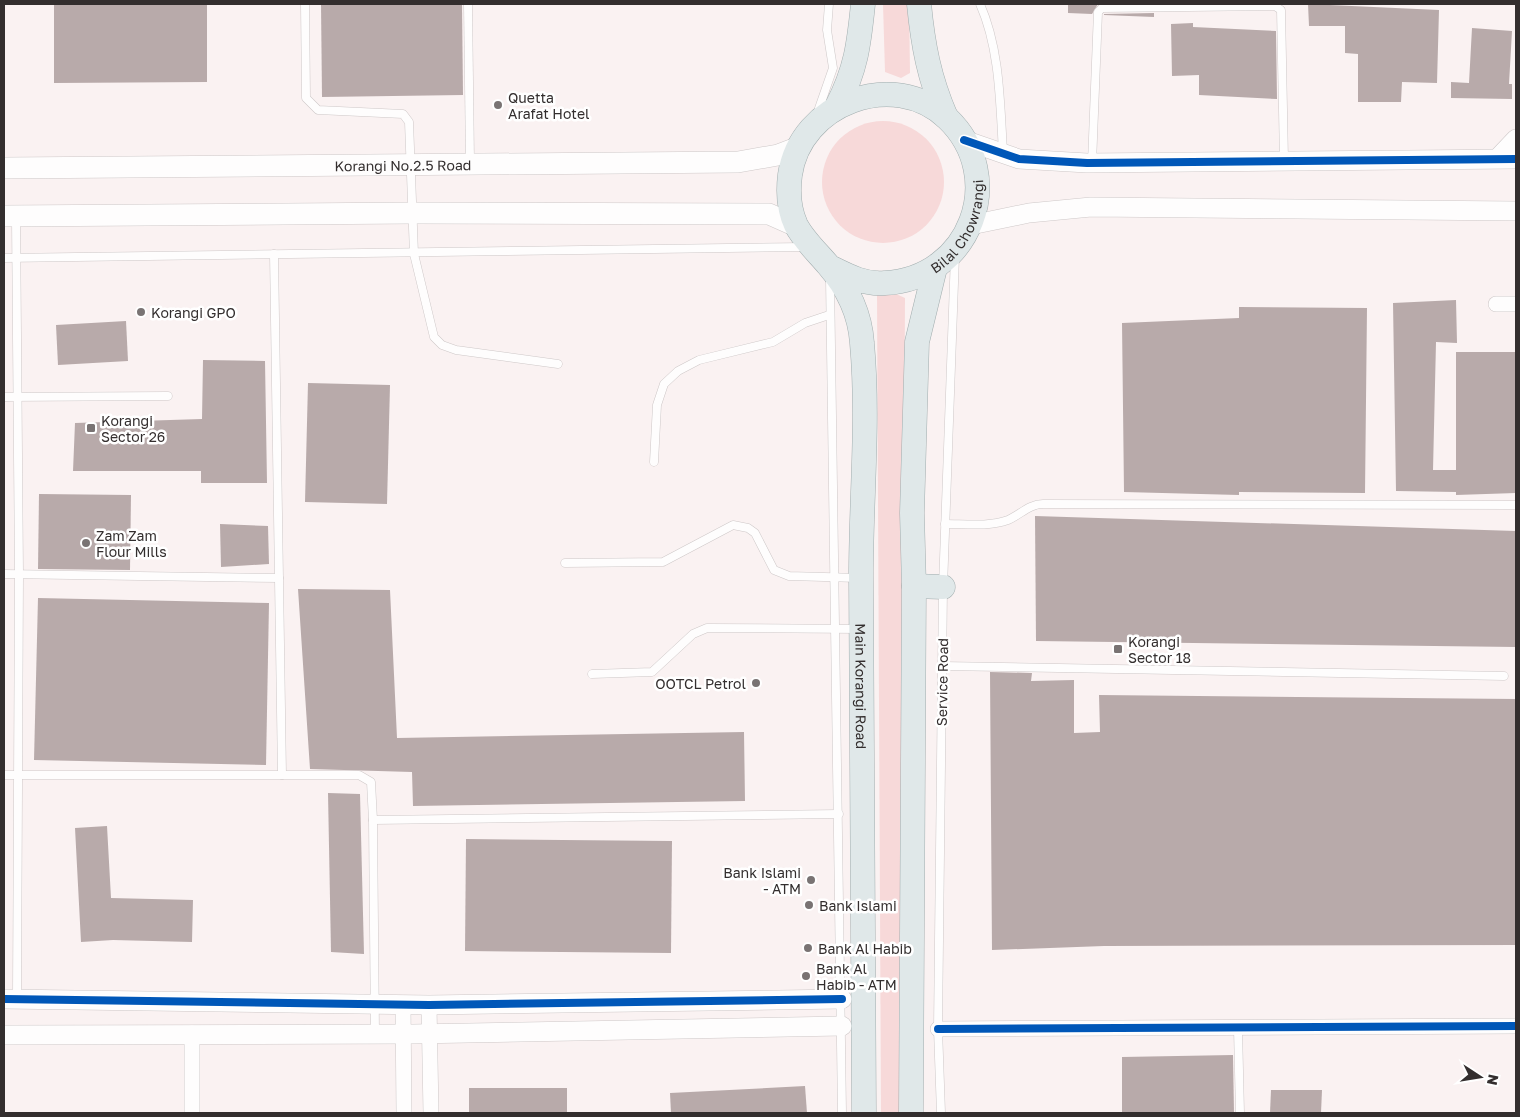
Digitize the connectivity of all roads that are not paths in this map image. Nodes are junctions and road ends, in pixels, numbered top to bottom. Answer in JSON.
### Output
{"nodes":[{"id":1,"x":305,"y":4,"type":"edge"},
{"id":2,"x":468,"y":4,"type":"edge"},
{"id":3,"x":829,"y":4,"type":"edge"},
{"id":4,"x":863,"y":4,"type":"edge"},
{"id":5,"x":919,"y":4,"type":"edge"},
{"id":6,"x":980,"y":4,"type":"edge"},
{"id":7,"x":836,"y":106,"type":"junction"},
{"id":8,"x":946,"y":117,"type":"junction"},
{"id":9,"x":814,"y":125,"type":"junction"},
{"id":10,"x":1516,"y":139,"type":"edge"},
{"id":11,"x":964,"y":140,"type":"junction"},
{"id":12,"x":799,"y":147,"type":"junction"},
{"id":13,"x":1003,"y":153,"type":"junction"},
{"id":14,"x":1507,"y":158,"type":"edge"},
{"id":15,"x":1284,"y":160,"type":"junction"},
{"id":16,"x":1092,"y":162,"type":"junction"},
{"id":17,"x":470,"y":165,"type":"junction"},
{"id":18,"x":411,"y":166,"type":"junction"},
{"id":19,"x":4,"y":168,"type":"edge"},
{"id":20,"x":1516,"y":211,"type":"edge"},
{"id":21,"x":413,"y":213,"type":"junction"},
{"id":22,"x":10,"y":216,"type":"edge"},
{"id":23,"x":971,"y":225,"type":"junction"},
{"id":24,"x":796,"y":226,"type":"junction"},
{"id":25,"x":812,"y":247,"type":"junction"},
{"id":26,"x":956,"y":250,"type":"junction"},
{"id":27,"x":274,"y":254,"type":"junction"},
{"id":28,"x":414,"y":254,"type":"junction"},
{"id":29,"x":4,"y":258,"type":"edge"},
{"id":30,"x":16,"y":258,"type":"junction"},
{"id":31,"x":830,"y":268,"type":"junction"},
{"id":32,"x":935,"y":268,"type":"junction"},
{"id":33,"x":1496,"y":304,"type":"dead end"},
{"id":34,"x":1516,"y":304,"type":"edge"},
{"id":35,"x":829,"y":315,"type":"junction"},
{"id":36,"x":558,"y":364,"type":"dead end"},
{"id":37,"x":168,"y":396,"type":"dead end"},
{"id":38,"x":4,"y":397,"type":"edge"},
{"id":39,"x":17,"y":397,"type":"junction"},
{"id":40,"x":654,"y":462,"type":"dead end"},
{"id":41,"x":1516,"y":505,"type":"edge"},
{"id":42,"x":946,"y":524,"type":"junction"},
{"id":43,"x":565,"y":563,"type":"dead end"},
{"id":44,"x":4,"y":574,"type":"edge"},
{"id":45,"x":19,"y":574,"type":"junction"},
{"id":46,"x":279,"y":578,"type":"junction"},
{"id":47,"x":836,"y":578,"type":"junction"},
{"id":48,"x":862,"y":578,"type":"junction"},
{"id":49,"x":914,"y":586,"type":"junction"},
{"id":50,"x":943,"y":587,"type":"junction"},
{"id":51,"x":862,"y":628,"type":"junction"},
{"id":52,"x":836,"y":629,"type":"junction"},
{"id":53,"x":942,"y":666,"type":"junction"},
{"id":54,"x":592,"y":674,"type":"dead end"},
{"id":55,"x":1504,"y":676,"type":"dead end"},
{"id":56,"x":4,"y":775,"type":"edge"},
{"id":57,"x":19,"y":775,"type":"junction"},
{"id":58,"x":282,"y":775,"type":"junction"},
{"id":59,"x":839,"y":814,"type":"junction"},
{"id":60,"x":373,"y":820,"type":"junction"},
{"id":61,"x":10,"y":999,"type":"edge"},
{"id":62,"x":842,"y":999,"type":"junction"},
{"id":63,"x":374,"y":1004,"type":"junction"},
{"id":64,"x":403,"y":1004,"type":"junction"},
{"id":65,"x":429,"y":1004,"type":"junction"},
{"id":66,"x":842,"y":1026,"type":"junction"},
{"id":67,"x":1516,"y":1026,"type":"edge"},
{"id":68,"x":938,"y":1029,"type":"junction"},
{"id":69,"x":1238,"y":1029,"type":"junction"},
{"id":70,"x":192,"y":1033,"type":"junction"},
{"id":71,"x":375,"y":1034,"type":"junction"},
{"id":72,"x":403,"y":1034,"type":"junction"},
{"id":73,"x":430,"y":1034,"type":"junction"},
{"id":74,"x":4,"y":1035,"type":"edge"},
{"id":75,"x":192,"y":1113,"type":"edge"},
{"id":76,"x":404,"y":1113,"type":"edge"},
{"id":77,"x":431,"y":1113,"type":"edge"},
{"id":78,"x":842,"y":1113,"type":"edge"},
{"id":79,"x":864,"y":1113,"type":"edge"},
{"id":80,"x":911,"y":1113,"type":"edge"},
{"id":81,"x":941,"y":1113,"type":"edge"},
{"id":82,"x":1240,"y":1113,"type":"edge"}],
"edges":[{"from":1,"to":18,"type":"lane"},
{"from":2,"to":17,"type":"lane"},
{"from":3,"to":9,"type":"lane"},
{"from":4,"to":7,"type":"main road"},
{"from":5,"to":8,"type":"main road"},
{"from":6,"to":13,"type":"lane"},
{"from":7,"to":8,"type":"main road","name":"Bilal Chowrangi"},
{"from":7,"to":9,"type":"main road","name":"Bilal Chowrangi"},
{"from":8,"to":11,"type":"main road","name":"Bilal Chowrangi"},
{"from":9,"to":12,"type":"main road","name":"Bilal Chowrangi"},
{"from":10,"to":14,"type":"street"},
{"from":11,"to":13,"type":"street"},
{"from":11,"to":23,"type":"main road","name":"Bilal Chowrangi"},
{"from":12,"to":17,"type":"main road","name":"Korangi No.2.5 Road"},
{"from":12,"to":24,"type":"main road","name":"Bilal Chowrangi"},
{"from":13,"to":16,"type":"street"},
{"from":14,"to":15,"type":"street"},
{"from":15,"to":16,"type":"street"},
{"from":15,"to":16,"type":"lane"},
{"from":17,"to":18,"type":"main road","name":"Korangi No.2.5 Road"},
{"from":18,"to":19,"type":"main road","name":"Korangi No.2.5 Road"},
{"from":18,"to":21,"type":"lane"},
{"from":20,"to":23,"type":"street"},
{"from":21,"to":22,"type":"main road"},
{"from":21,"to":24,"type":"main road"},
{"from":21,"to":28,"type":"lane"},
{"from":22,"to":30,"type":"lane"},
{"from":23,"to":26,"type":"main road","name":"Bilal Chowrangi"},
{"from":24,"to":25,"type":"main road","name":"Bilal Chowrangi"},
{"from":25,"to":28,"type":"lane"},
{"from":25,"to":31,"type":"main road","name":"Bilal Chowrangi"},
{"from":26,"to":32,"type":"main road","name":"Bilal Chowrangi"},
{"from":26,"to":42,"type":"lane","name":"Service Road"},
{"from":27,"to":28,"type":"lane"},
{"from":27,"to":30,"type":"lane"},
{"from":27,"to":46,"type":"lane"},
{"from":28,"to":36,"type":"lane"},
{"from":29,"to":30,"type":"lane"},
{"from":30,"to":39,"type":"lane"},
{"from":31,"to":32,"type":"main road","name":"Bilal Chowrangi"},
{"from":31,"to":35,"type":"lane"},
{"from":31,"to":48,"type":"main road","name":"Main Korangi Road"},
{"from":32,"to":49,"type":"main road"},
{"from":33,"to":34,"type":"street"},
{"from":35,"to":40,"type":"lane"},
{"from":35,"to":47,"type":"lane"},
{"from":37,"to":39,"type":"lane"},
{"from":38,"to":39,"type":"lane"},
{"from":39,"to":45,"type":"lane"},
{"from":41,"to":42,"type":"lane"},
{"from":42,"to":50,"type":"lane","name":"Service Road"},
{"from":43,"to":47,"type":"lane"},
{"from":44,"to":45,"type":"lane"},
{"from":45,"to":46,"type":"lane"},
{"from":45,"to":57,"type":"lane"},
{"from":46,"to":58,"type":"lane"},
{"from":47,"to":48,"type":"lane"},
{"from":47,"to":52,"type":"lane"},
{"from":48,"to":51,"type":"main road","name":"Main Korangi Road"},
{"from":49,"to":50,"type":"main road"},
{"from":49,"to":80,"type":"main road"},
{"from":50,"to":53,"type":"lane","name":"Service Road"},
{"from":51,"to":52,"type":"lane"},
{"from":51,"to":79,"type":"main road","name":"Main Korangi Road"},
{"from":52,"to":54,"type":"lane"},
{"from":52,"to":59,"type":"lane"},
{"from":53,"to":55,"type":"lane"},
{"from":53,"to":68,"type":"lane","name":"Service Road"},
{"from":56,"to":57,"type":"lane"},
{"from":57,"to":58,"type":"lane"},
{"from":57,"to":61,"type":"lane"},
{"from":58,"to":60,"type":"lane"},
{"from":59,"to":60,"type":"lane"},
{"from":59,"to":62,"type":"lane"},
{"from":60,"to":63,"type":"lane"},
{"from":61,"to":63,"type":"street"},
{"from":62,"to":65,"type":"street"},
{"from":62,"to":66,"type":"lane"},
{"from":63,"to":64,"type":"street"},
{"from":63,"to":71,"type":"lane"},
{"from":64,"to":65,"type":"street"},
{"from":64,"to":72,"type":"street"},
{"from":65,"to":73,"type":"street"},
{"from":66,"to":73,"type":"street"},
{"from":66,"to":78,"type":"lane"},
{"from":67,"to":69,"type":"street"},
{"from":68,"to":69,"type":"street"},
{"from":68,"to":81,"type":"lane","name":"Service Road"},
{"from":69,"to":82,"type":"lane"},
{"from":70,"to":71,"type":"street"},
{"from":70,"to":74,"type":"street"},
{"from":70,"to":75,"type":"street"},
{"from":71,"to":72,"type":"street"},
{"from":72,"to":73,"type":"street"},
{"from":72,"to":76,"type":"street"},
{"from":73,"to":77,"type":"street"}]}
